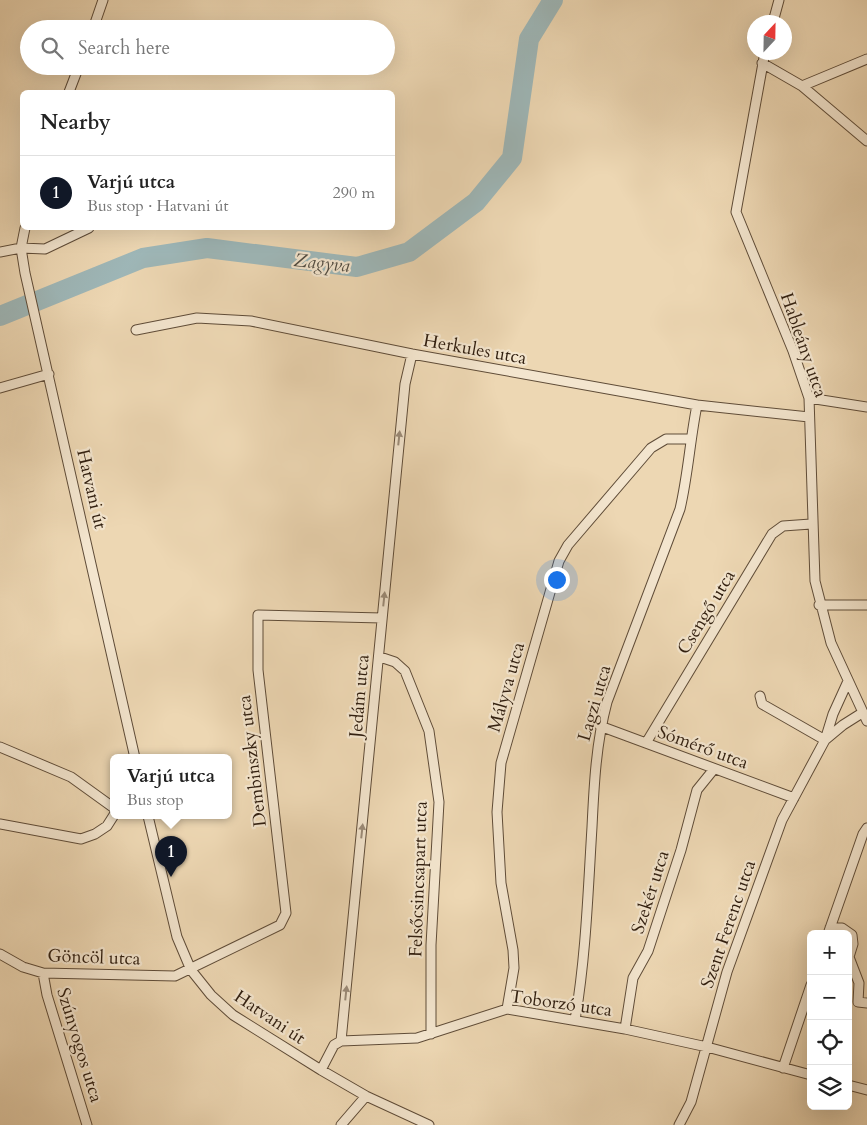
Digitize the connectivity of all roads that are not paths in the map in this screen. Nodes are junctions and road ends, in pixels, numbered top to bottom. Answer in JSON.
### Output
{"nodes":[{"id":1,"x":103,"y":0,"type":"edge"},
{"id":2,"x":779,"y":0,"type":"edge"},
{"id":3,"x":775,"y":15,"type":"edge"},
{"id":4,"x":96,"y":20,"type":"edge"},
{"id":5,"x":867,"y":59,"type":"edge"},
{"id":6,"x":763,"y":60,"type":"edge"},
{"id":7,"x":762,"y":63,"type":"junction"},
{"id":8,"x":76,"y":75,"type":"edge"},
{"id":9,"x":802,"y":86,"type":"junction"},
{"id":10,"x":70,"y":90,"type":"edge"},
{"id":11,"x":867,"y":141,"type":"edge"},
{"id":12,"x":25,"y":230,"type":"edge"},
{"id":13,"x":85,"y":230,"type":"edge"},
{"id":14,"x":22,"y":248,"type":"junction"},
{"id":15,"x":0,"y":252,"type":"edge"},
{"id":16,"x":136,"y":330,"type":"dead end"},
{"id":17,"x":412,"y":354,"type":"junction"},
{"id":18,"x":49,"y":374,"type":"junction"},
{"id":19,"x":0,"y":388,"type":"edge"},
{"id":20,"x":808,"y":398,"type":"junction"},
{"id":21,"x":698,"y":405,"type":"junction"},
{"id":22,"x":867,"y":407,"type":"edge"},
{"id":23,"x":809,"y":417,"type":"junction"},
{"id":24,"x":690,"y":439,"type":"junction"},
{"id":25,"x":811,"y":524,"type":"junction"},
{"id":26,"x":820,"y":605,"type":"junction"},
{"id":27,"x":867,"y":605,"type":"edge"},
{"id":28,"x":382,"y":618,"type":"junction"},
{"id":29,"x":380,"y":657,"type":"junction"},
{"id":30,"x":848,"y":681,"type":"junction"},
{"id":31,"x":760,"y":696,"type":"dead end"},
{"id":32,"x":865,"y":717,"type":"edge"},
{"id":33,"x":600,"y":726,"type":"junction"},
{"id":34,"x":825,"y":740,"type":"junction"},
{"id":35,"x":646,"y":743,"type":"junction"},
{"id":36,"x":0,"y":747,"type":"edge"},
{"id":37,"x":134,"y":754,"type":"edge"},
{"id":38,"x":714,"y":769,"type":"junction"},
{"id":39,"x":794,"y":798,"type":"junction"},
{"id":40,"x":110,"y":805,"type":"edge"},
{"id":41,"x":111,"y":819,"type":"edge"},
{"id":42,"x":149,"y":819,"type":"edge"},
{"id":43,"x":0,"y":824,"type":"edge"},
{"id":44,"x":867,"y":828,"type":"edge"},
{"id":45,"x":829,"y":930,"type":"edge"},
{"id":46,"x":0,"y":954,"type":"edge"},
{"id":47,"x":852,"y":966,"type":"edge"},
{"id":48,"x":191,"y":970,"type":"junction"},
{"id":49,"x":43,"y":973,"type":"junction"},
{"id":50,"x":807,"y":997,"type":"edge"},
{"id":51,"x":867,"y":1003,"type":"edge"},
{"id":52,"x":507,"y":1009,"type":"junction"},
{"id":53,"x":575,"y":1020,"type":"junction"},
{"id":54,"x":625,"y":1029,"type":"junction"},
{"id":55,"x":431,"y":1034,"type":"junction"},
{"id":56,"x":341,"y":1041,"type":"junction"},
{"id":57,"x":707,"y":1047,"type":"junction"},
{"id":58,"x":783,"y":1068,"type":"junction"},
{"id":59,"x":321,"y":1070,"type":"junction"},
{"id":60,"x":807,"y":1074,"type":"edge"},
{"id":61,"x":852,"y":1086,"type":"edge"},
{"id":62,"x":867,"y":1090,"type":"edge"},
{"id":63,"x":366,"y":1096,"type":"junction"},
{"id":64,"x":87,"y":1125,"type":"edge"},
{"id":65,"x":341,"y":1125,"type":"edge"},
{"id":66,"x":429,"y":1125,"type":"edge"},
{"id":67,"x":679,"y":1125,"type":"edge"}],
"edges":[{"from":1,"to":4,"type":"street"},
{"from":2,"to":3,"type":"street"},
{"from":5,"to":9,"type":"street"},
{"from":6,"to":7,"type":"street","name":"Hableány utca"},
{"from":7,"to":9,"type":"street"},
{"from":7,"to":20,"type":"street","name":"Hableány utca"},
{"from":8,"to":10,"type":"street"},
{"from":9,"to":11,"type":"street"},
{"from":12,"to":14,"type":"street","name":"Hatvani út"},
{"from":13,"to":14,"type":"street"},
{"from":14,"to":15,"type":"street"},
{"from":14,"to":18,"type":"street","name":"Hatvani út"},
{"from":16,"to":17,"type":"street","name":"Herkules utca"},
{"from":17,"to":21,"type":"street","name":"Herkules utca"},
{"from":28,"to":17,"type":"street","name":"Jedám utca","one_way":true},
{"from":18,"to":19,"type":"street"},
{"from":18,"to":37,"type":"street","name":"Hatvani út"},
{"from":20,"to":22,"type":"street"},
{"from":20,"to":23,"type":"street","name":"Hableány utca"},
{"from":21,"to":23,"type":"street","name":"Herkules utca"},
{"from":21,"to":24,"type":"street","name":"Lagzi utca"},
{"from":23,"to":25,"type":"street","name":"Hableány utca"},
{"from":24,"to":33,"type":"street","name":"Lagzi utca"},
{"from":24,"to":52,"type":"street","name":"Mályva utca"},
{"from":25,"to":26,"type":"street","name":"Hableány utca"},
{"from":25,"to":35,"type":"street","name":"Csengő utca"},
{"from":26,"to":27,"type":"street"},
{"from":26,"to":30,"type":"street","name":"Hableány utca"},
{"from":28,"to":29,"type":"street","name":"Jedám utca"},
{"from":28,"to":48,"type":"street","name":"Dembinszky utca"},
{"from":29,"to":55,"type":"street","name":"Felsőcsincsapart utca"},
{"from":56,"to":29,"type":"street","name":"Jedám utca","one_way":true},
{"from":30,"to":32,"type":"street","name":"Hableány utca"},
{"from":30,"to":34,"type":"street","name":"Szent Ferenc utca"},
{"from":31,"to":34,"type":"street"},
{"from":32,"to":34,"type":"street","name":"Szent Ferenc utca"},
{"from":33,"to":35,"type":"street","name":"Sómérő utca"},
{"from":33,"to":53,"type":"street","name":"Lagzi utca"},
{"from":34,"to":39,"type":"street","name":"Szent Ferenc utca"},
{"from":35,"to":38,"type":"street","name":"Sómérő utca"},
{"from":36,"to":40,"type":"street"},
{"from":38,"to":39,"type":"street","name":"Sómérő utca"},
{"from":38,"to":54,"type":"street","name":"Szekér utca"},
{"from":39,"to":57,"type":"street","name":"Szent Ferenc utca"},
{"from":41,"to":43,"type":"street"},
{"from":42,"to":48,"type":"street","name":"Hatvani út"},
{"from":44,"to":45,"type":"street"},
{"from":46,"to":49,"type":"street","name":"Göncöl utca"},
{"from":47,"to":51,"type":"street"},
{"from":48,"to":49,"type":"street","name":"Göncöl utca"},
{"from":48,"to":59,"type":"street","name":"Hatvani út"},
{"from":49,"to":64,"type":"street","name":"Szúnyogos utca"},
{"from":50,"to":58,"type":"street"},
{"from":52,"to":53,"type":"street","name":"Toborzó utca"},
{"from":52,"to":55,"type":"street","name":"Toborzó utca"},
{"from":53,"to":54,"type":"street","name":"Toborzó utca"},
{"from":54,"to":57,"type":"street","name":"Toborzó utca"},
{"from":55,"to":56,"type":"street","name":"Toborzó utca"},
{"from":56,"to":59,"type":"street"},
{"from":57,"to":58,"type":"street","name":"Toborzó utca"},
{"from":57,"to":67,"type":"street","name":"Szent Ferenc utca"},
{"from":58,"to":60,"type":"street","name":"Toborzó utca"},
{"from":59,"to":63,"type":"street","name":"Hatvani út"},
{"from":61,"to":62,"type":"street"},
{"from":63,"to":65,"type":"street"},
{"from":63,"to":66,"type":"street","name":"Hatvani út"}]}
